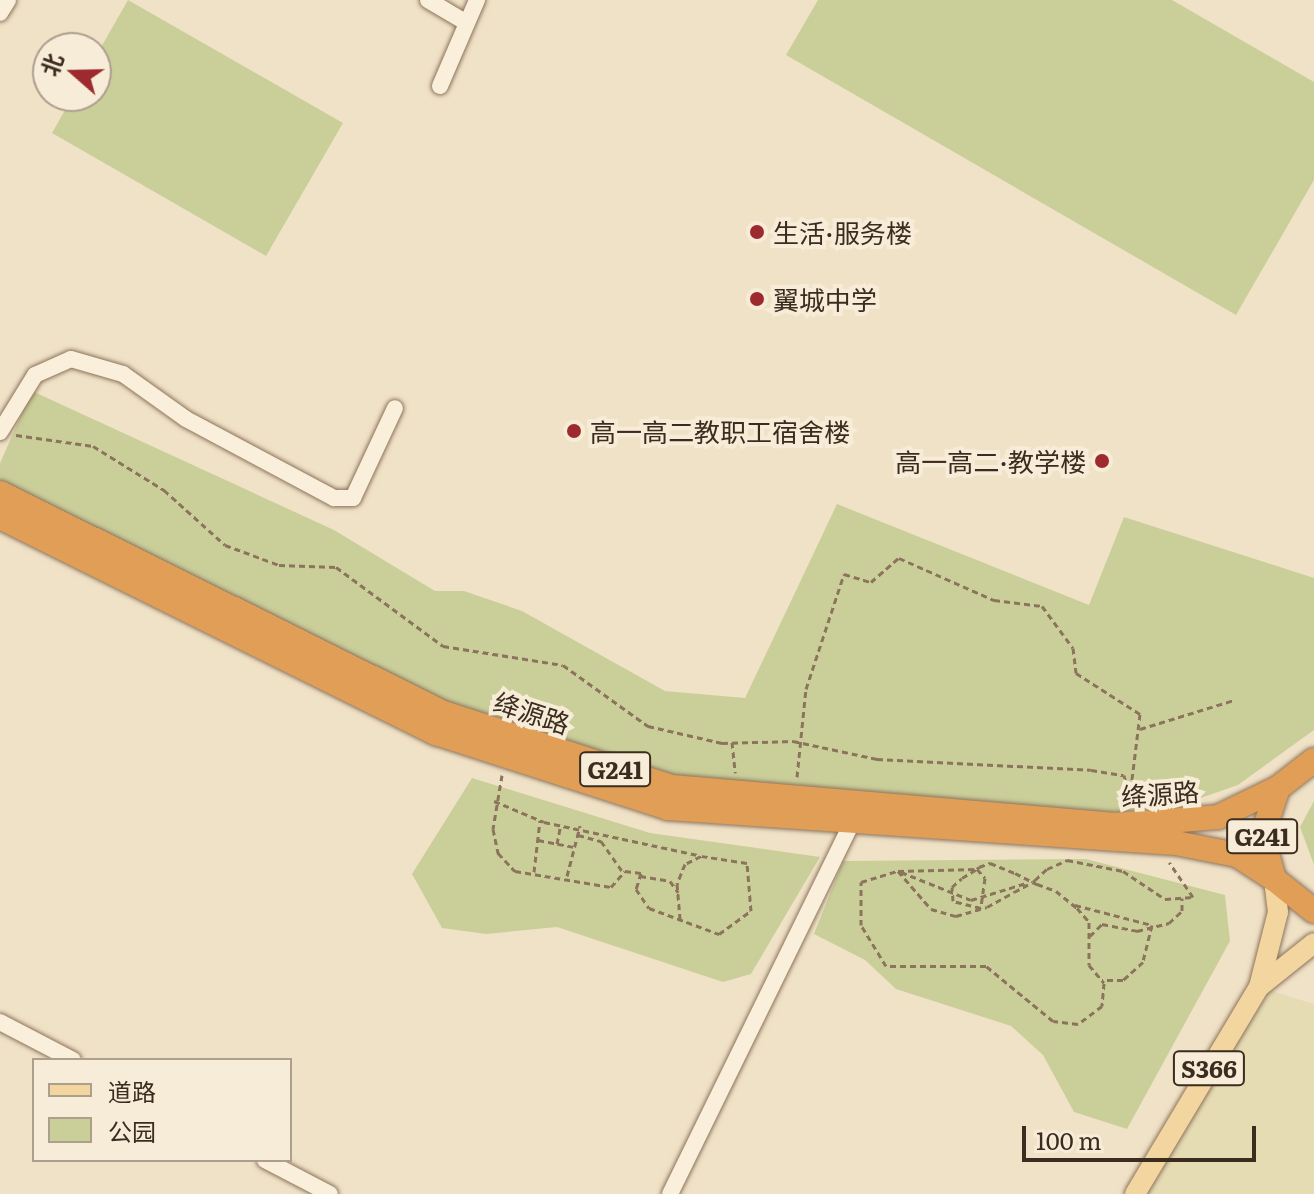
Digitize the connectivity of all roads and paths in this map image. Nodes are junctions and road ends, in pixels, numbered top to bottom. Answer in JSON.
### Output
{"nodes":[{"id":1,"x":8,"y":0,"type":"edge"},
{"id":2,"x":428,"y":0,"type":"edge"},
{"id":3,"x":477,"y":0,"type":"edge"},
{"id":4,"x":0,"y":13,"type":"edge"},
{"id":5,"x":465,"y":22,"type":"junction"},
{"id":6,"x":440,"y":86,"type":"dead end"},
{"id":7,"x":395,"y":408,"type":"dead end"},
{"id":8,"x":0,"y":433,"type":"edge"},
{"id":9,"x":0,"y":493,"type":"edge"},
{"id":10,"x":0,"y":517,"type":"edge"},
{"id":11,"x":1234,"y":700,"type":"dead end"},
{"id":12,"x":1140,"y":729,"type":"junction"},
{"id":13,"x":732,"y":742,"type":"junction"},
{"id":14,"x":801,"y":742,"type":"junction"},
{"id":15,"x":507,"y":756,"type":"junction"},
{"id":16,"x":1314,"y":760,"type":"edge"},
{"id":17,"x":1278,"y":788,"type":"junction"},
{"id":18,"x":737,"y":792,"type":"junction"},
{"id":19,"x":795,"y":797,"type":"junction"},
{"id":20,"x":1130,"y":800,"type":"junction"},
{"id":21,"x":494,"y":801,"type":"junction"},
{"id":22,"x":540,"y":820,"type":"junction"},
{"id":23,"x":852,"y":823,"type":"junction"},
{"id":24,"x":561,"y":824,"type":"junction"},
{"id":25,"x":1138,"y":824,"type":"junction"},
{"id":26,"x":580,"y":826,"type":"junction"},
{"id":27,"x":578,"y":835,"type":"junction"},
{"id":28,"x":538,"y":840,"type":"junction"},
{"id":29,"x":1168,"y":842,"type":"junction"},
{"id":30,"x":557,"y":844,"type":"junction"},
{"id":31,"x":575,"y":847,"type":"junction"},
{"id":32,"x":701,"y":856,"type":"junction"},
{"id":33,"x":977,"y":869,"type":"junction"},
{"id":34,"x":898,"y":871,"type":"junction"},
{"id":35,"x":534,"y":872,"type":"junction"},
{"id":36,"x":623,"y":873,"type":"junction"},
{"id":37,"x":567,"y":876,"type":"junction"},
{"id":38,"x":640,"y":876,"type":"junction"},
{"id":39,"x":1274,"y":879,"type":"junction"},
{"id":40,"x":1033,"y":882,"type":"junction"},
{"id":41,"x":678,"y":893,"type":"junction"},
{"id":42,"x":953,"y":893,"type":"junction"},
{"id":43,"x":985,"y":897,"type":"junction"},
{"id":44,"x":1182,"y":898,"type":"junction"},
{"id":45,"x":1072,"y":904,"type":"junction"},
{"id":46,"x":981,"y":908,"type":"junction"},
{"id":47,"x":1314,"y":911,"type":"edge"},
{"id":48,"x":680,"y":919,"type":"junction"},
{"id":49,"x":1152,"y":930,"type":"junction"},
{"id":50,"x":1090,"y":936,"type":"junction"},
{"id":51,"x":1314,"y":943,"type":"edge"},
{"id":52,"x":1102,"y":980,"type":"junction"},
{"id":53,"x":1259,"y":987,"type":"junction"},
{"id":54,"x":0,"y":1022,"type":"edge"},
{"id":55,"x":69,"y":1058,"type":"edge"},
{"id":56,"x":269,"y":1162,"type":"edge"},
{"id":57,"x":330,"y":1194,"type":"edge"},
{"id":58,"x":670,"y":1194,"type":"edge"},
{"id":59,"x":1135,"y":1194,"type":"edge"}],
"edges":[{"from":1,"to":4,"type":"street"},
{"from":2,"to":5,"type":"street"},
{"from":3,"to":5,"type":"street"},
{"from":5,"to":6,"type":"street"},
{"from":7,"to":8,"type":"street"},
{"from":8,"to":13,"type":"path"},
{"from":9,"to":18,"type":"highway","name":"绛源路","number":"G241"},
{"from":10,"to":15,"type":"highway","name":"绛源路","number":"G241"},
{"from":11,"to":12,"type":"path"},
{"from":12,"to":14,"type":"path"},
{"from":12,"to":20,"type":"path"},
{"from":13,"to":14,"type":"path"},
{"from":13,"to":18,"type":"path"},
{"from":14,"to":19,"type":"path"},
{"from":14,"to":20,"type":"path"},
{"from":15,"to":21,"type":"path"},
{"from":15,"to":23,"type":"highway","name":"绛源路","number":"G241"},
{"from":16,"to":17,"type":"highway","number":"G241"},
{"from":17,"to":25,"type":"highway","name":"绛源路","number":"G241"},
{"from":17,"to":39,"type":"highway","number":"G241"},
{"from":18,"to":19,"type":"highway","name":"绛源路","number":"G241"},
{"from":19,"to":25,"type":"highway","name":"绛源路","number":"G241"},
{"from":20,"to":25,"type":"path"},
{"from":21,"to":22,"type":"path"},
{"from":21,"to":35,"type":"path"},
{"from":22,"to":24,"type":"path"},
{"from":22,"to":28,"type":"path"},
{"from":23,"to":29,"type":"highway","name":"绛源路","number":"G241"},
{"from":23,"to":58,"type":"street"},
{"from":24,"to":26,"type":"path"},
{"from":24,"to":30,"type":"path"},
{"from":26,"to":27,"type":"path"},
{"from":26,"to":32,"type":"path"},
{"from":27,"to":31,"type":"path"},
{"from":27,"to":36,"type":"path"},
{"from":28,"to":30,"type":"path"},
{"from":28,"to":35,"type":"path"},
{"from":29,"to":39,"type":"highway","name":"绛源路","number":"G241"},
{"from":29,"to":44,"type":"path"},
{"from":30,"to":31,"type":"path"},
{"from":31,"to":37,"type":"path"},
{"from":32,"to":41,"type":"path"},
{"from":32,"to":48,"type":"path"},
{"from":33,"to":34,"type":"path"},
{"from":33,"to":40,"type":"path"},
{"from":33,"to":42,"type":"path"},
{"from":33,"to":43,"type":"path"},
{"from":34,"to":42,"type":"path"},
{"from":34,"to":46,"type":"path"},
{"from":34,"to":52,"type":"path"},
{"from":35,"to":37,"type":"path"},
{"from":36,"to":37,"type":"path"},
{"from":36,"to":38,"type":"path"},
{"from":38,"to":41,"type":"path"},
{"from":38,"to":48,"type":"path"},
{"from":39,"to":47,"type":"highway","number":"G241"},
{"from":39,"to":53,"type":"main road","number":"S366"},
{"from":40,"to":43,"type":"path"},
{"from":40,"to":44,"type":"path"},
{"from":40,"to":45,"type":"path"},
{"from":40,"to":46,"type":"path"},
{"from":41,"to":48,"type":"path"},
{"from":42,"to":43,"type":"path"},
{"from":42,"to":46,"type":"path"},
{"from":43,"to":46,"type":"path"},
{"from":44,"to":49,"type":"path"},
{"from":45,"to":49,"type":"path"},
{"from":45,"to":50,"type":"path"},
{"from":49,"to":50,"type":"path"},
{"from":49,"to":52,"type":"path"},
{"from":50,"to":52,"type":"path"},
{"from":51,"to":53,"type":"main road"},
{"from":53,"to":59,"type":"main road","number":"S366"},
{"from":54,"to":55,"type":"street"},
{"from":56,"to":57,"type":"street"}]}
